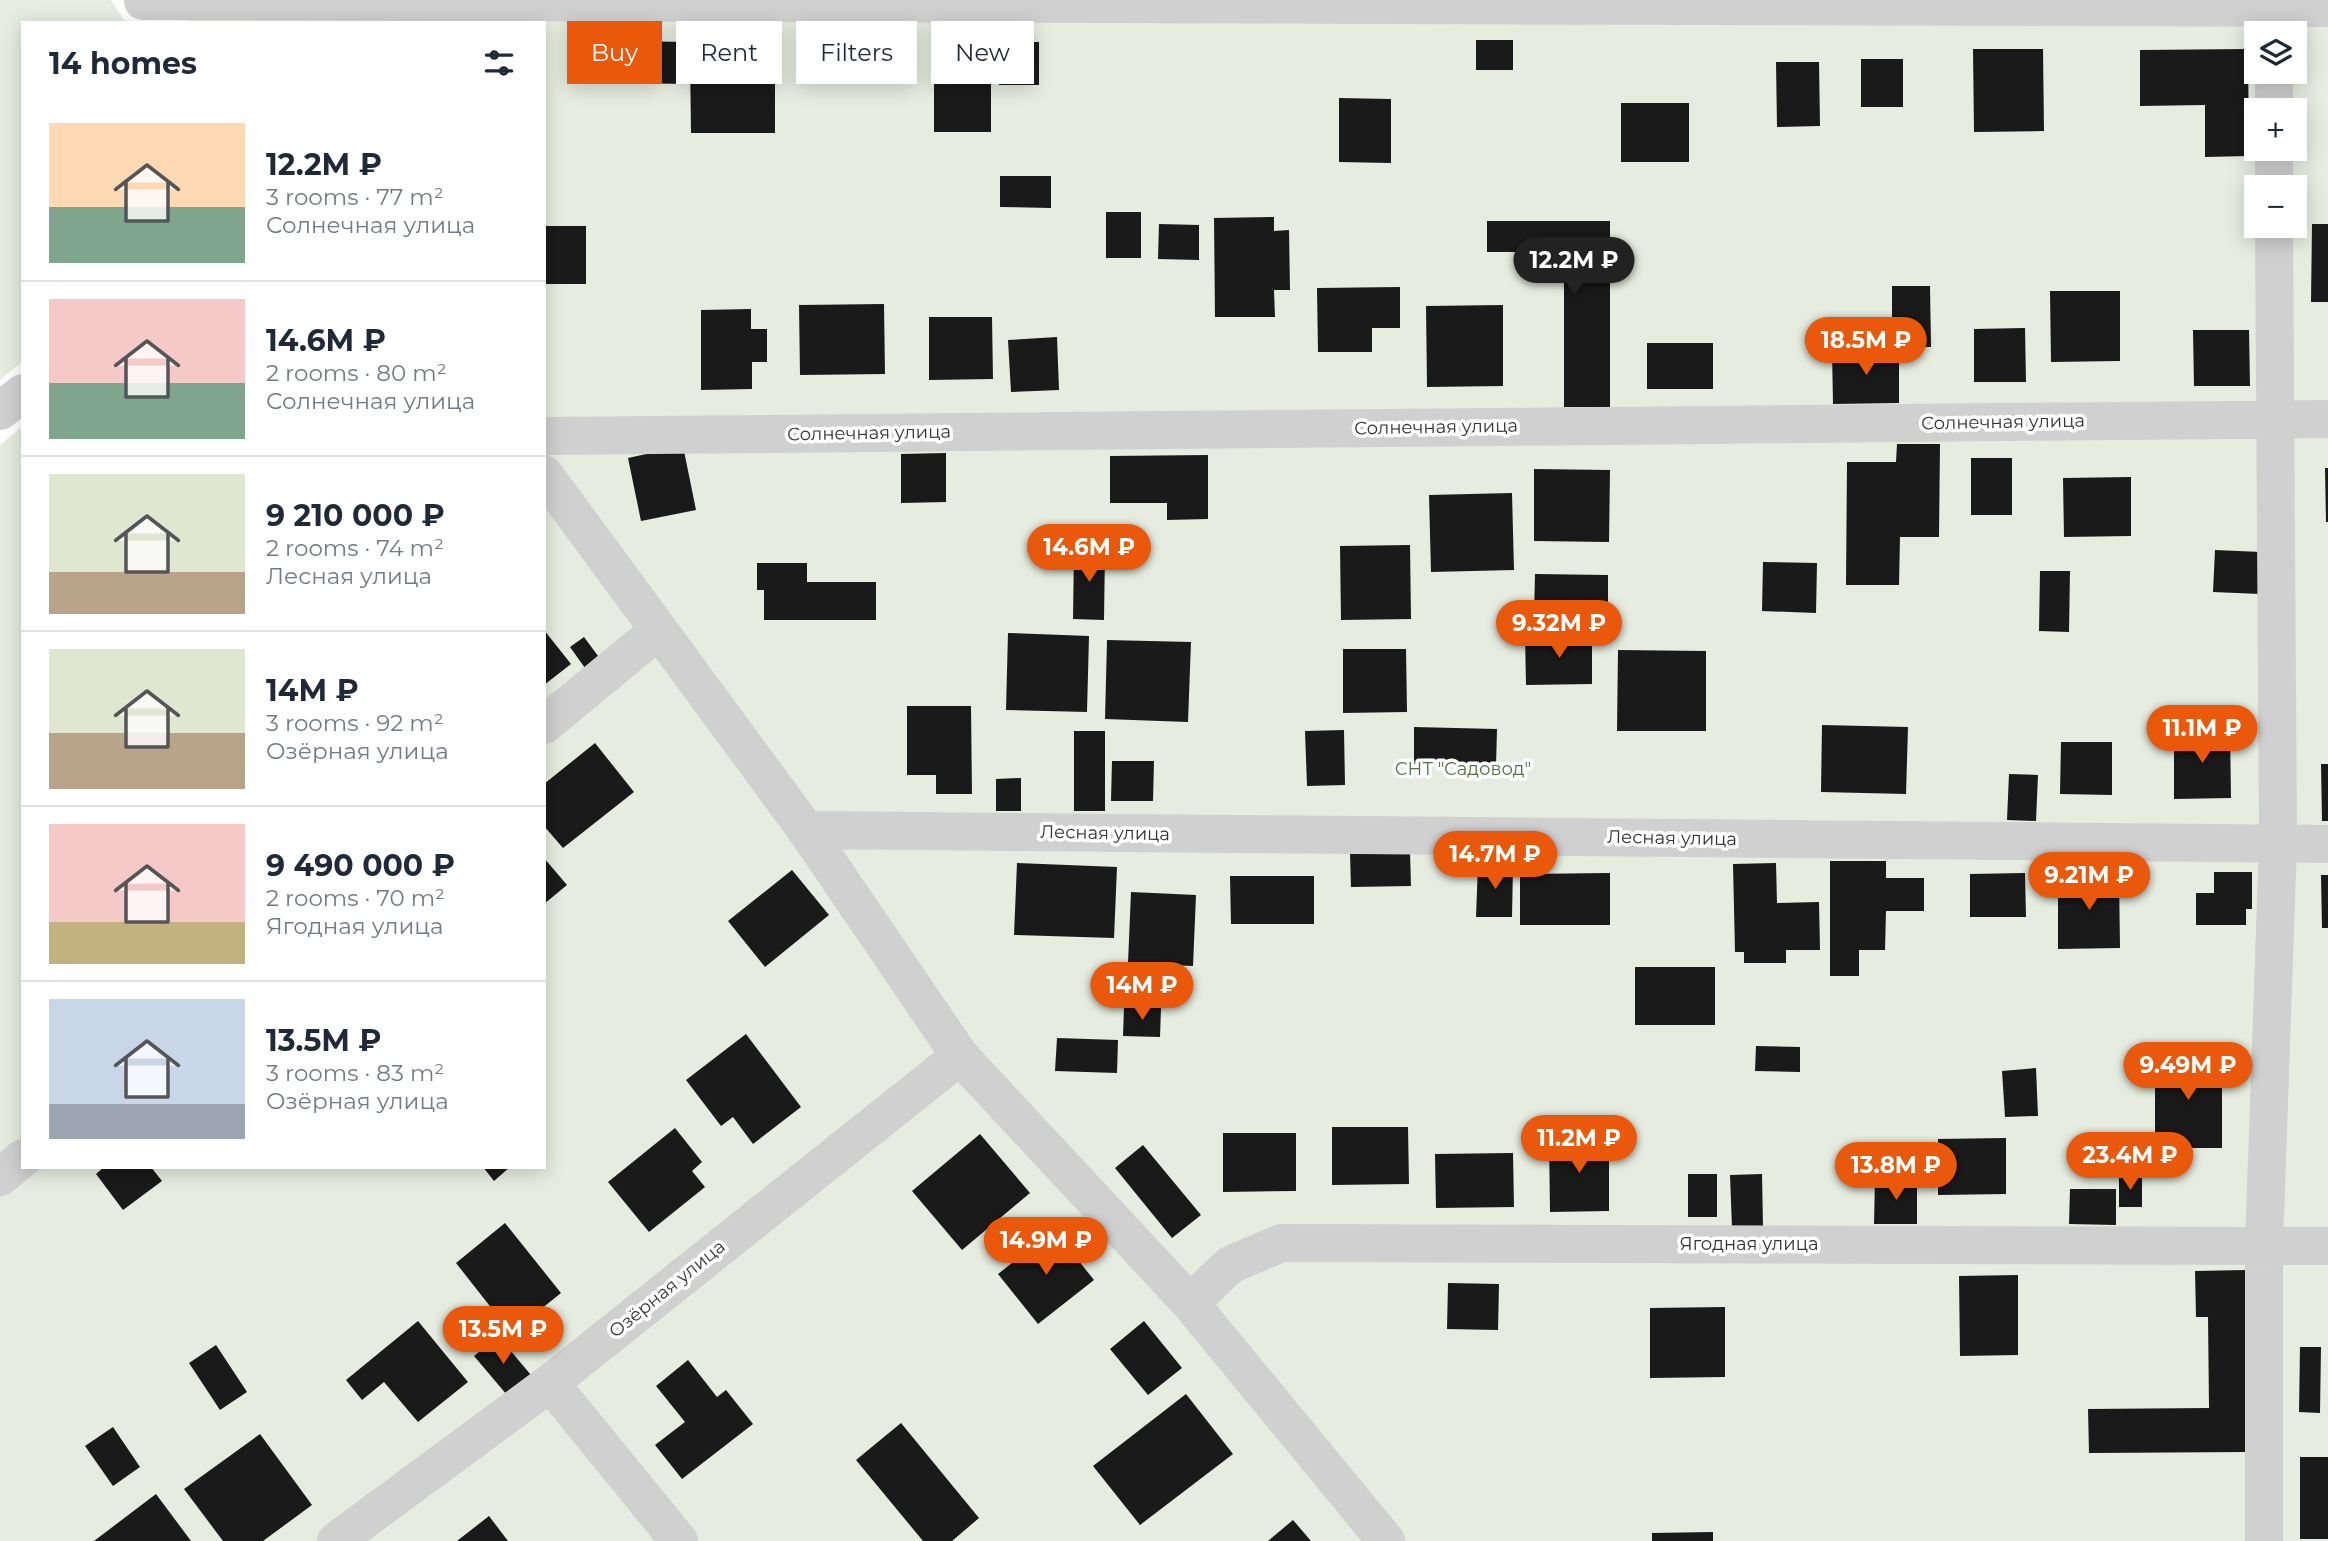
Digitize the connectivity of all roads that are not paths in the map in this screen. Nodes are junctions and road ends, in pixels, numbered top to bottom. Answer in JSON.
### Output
{"nodes":[{"id":1,"x":148,"y":8,"type":"edge"},
{"id":2,"x":2328,"y":8,"type":"edge"},
{"id":3,"x":2274,"y":14,"type":"edge"},
{"id":4,"x":2274,"y":238,"type":"edge"},
{"id":5,"x":21,"y":395,"type":"edge"},
{"id":6,"x":0,"y":411,"type":"edge"},
{"id":7,"x":2275,"y":419,"type":"junction"},
{"id":8,"x":2328,"y":419,"type":"edge"},
{"id":9,"x":546,"y":436,"type":"edge"},
{"id":10,"x":546,"y":477,"type":"edge"},
{"id":11,"x":659,"y":630,"type":"junction"},
{"id":12,"x":546,"y":723,"type":"edge"},
{"id":13,"x":806,"y":830,"type":"junction"},
{"id":14,"x":2278,"y":844,"type":"junction"},
{"id":15,"x":2328,"y":844,"type":"edge"},
{"id":16,"x":960,"y":1056,"type":"junction"},
{"id":17,"x":21,"y":1160,"type":"edge"},
{"id":18,"x":0,"y":1177,"type":"edge"},
{"id":19,"x":2264,"y":1245,"type":"junction"},
{"id":20,"x":2328,"y":1246,"type":"edge"},
{"id":21,"x":1190,"y":1303,"type":"junction"},
{"id":22,"x":550,"y":1383,"type":"junction"},
{"id":23,"x":336,"y":1541,"type":"edge"},
{"id":24,"x":679,"y":1541,"type":"edge"},
{"id":25,"x":1386,"y":1541,"type":"edge"},
{"id":26,"x":2264,"y":1541,"type":"edge"}],
"edges":[{"from":1,"to":3,"type":"street"},
{"from":2,"to":3,"type":"street"},
{"from":4,"to":7,"type":"street"},
{"from":5,"to":6,"type":"street"},
{"from":7,"to":8,"type":"street","name":"Солнечная улица"},
{"from":7,"to":9,"type":"street","name":"Солнечная улица"},
{"from":7,"to":14,"type":"street"},
{"from":10,"to":11,"type":"street"},
{"from":11,"to":12,"type":"street"},
{"from":11,"to":13,"type":"street"},
{"from":13,"to":14,"type":"street","name":"Лесная улица"},
{"from":13,"to":16,"type":"street"},
{"from":14,"to":15,"type":"street","name":"Лесная улица"},
{"from":14,"to":19,"type":"street"},
{"from":16,"to":21,"type":"street"},
{"from":16,"to":22,"type":"street","name":"Озёрная улица"},
{"from":17,"to":18,"type":"street"},
{"from":19,"to":20,"type":"street","name":"Ягодная улица"},
{"from":19,"to":21,"type":"street","name":"Ягодная улица"},
{"from":19,"to":26,"type":"street"},
{"from":21,"to":25,"type":"street"},
{"from":22,"to":23,"type":"street","name":"Озёрная улица"},
{"from":22,"to":24,"type":"street"}]}
